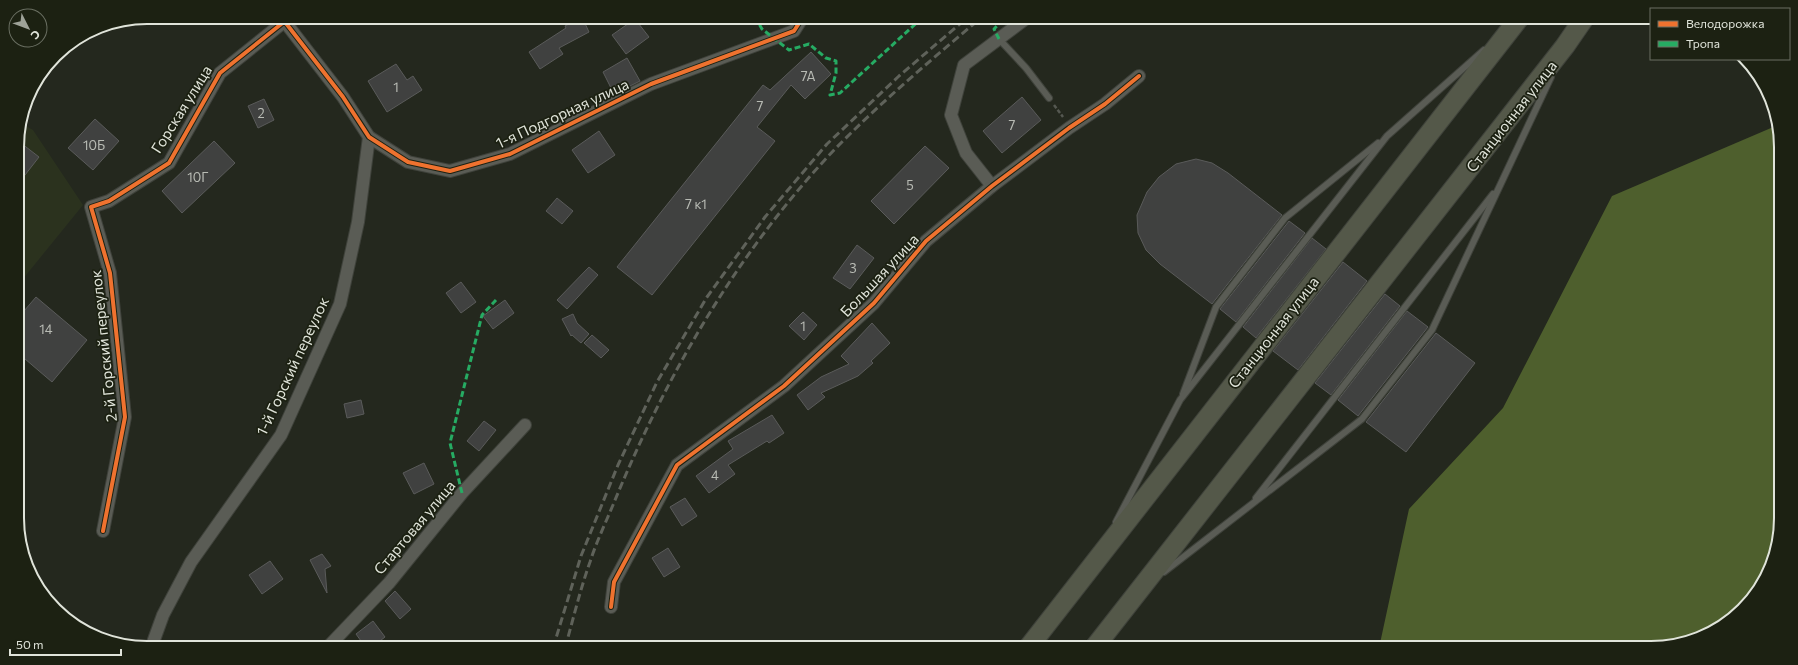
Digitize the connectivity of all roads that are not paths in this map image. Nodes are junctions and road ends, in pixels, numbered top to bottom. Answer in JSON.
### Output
{"nodes":[{"id":1,"x":282,"y":24,"type":"edge"},
{"id":2,"x":290,"y":24,"type":"edge"},
{"id":3,"x":799,"y":24,"type":"edge"},
{"id":4,"x":1019,"y":24,"type":"edge"},
{"id":5,"x":1512,"y":24,"type":"edge"},
{"id":6,"x":1514,"y":24,"type":"edge"},
{"id":7,"x":1580,"y":24,"type":"edge"},
{"id":8,"x":999,"y":39,"type":"junction"},
{"id":9,"x":1565,"y":46,"type":"junction"},
{"id":10,"x":1139,"y":76,"type":"dead end"},
{"id":11,"x":1049,"y":98,"type":"dead end"},
{"id":12,"x":369,"y":136,"type":"junction"},
{"id":13,"x":1387,"y":136,"type":"junction"},
{"id":14,"x":1500,"y":185,"type":"junction"},
{"id":15,"x":992,"y":186,"type":"junction"},
{"id":16,"x":91,"y":207,"type":"joint"},
{"id":17,"x":1180,"y":400,"type":"junction"},
{"id":18,"x":525,"y":426,"type":"dead end"},
{"id":19,"x":1250,"y":505,"type":"junction"},
{"id":20,"x":103,"y":531,"type":"dead end"},
{"id":21,"x":1096,"y":561,"type":"junction"},
{"id":22,"x":1138,"y":591,"type":"junction"},
{"id":23,"x":610,"y":606,"type":"dead end"},
{"id":24,"x":154,"y":641,"type":"edge"},
{"id":25,"x":333,"y":641,"type":"edge"},
{"id":26,"x":1033,"y":641,"type":"edge"},
{"id":27,"x":1099,"y":641,"type":"edge"}],
"edges":[{"from":1,"to":16,"type":"street","name":"Горская улица"},
{"from":2,"to":12,"type":"street","name":"1-я Подгорная улица"},
{"from":3,"to":12,"type":"street","name":"1-я Подгорная улица"},
{"from":4,"to":8,"type":"street"},
{"from":5,"to":13,"type":"lane"},
{"from":6,"to":21,"type":"main road","name":"Станционная улица"},
{"from":7,"to":9,"type":"main road","name":"Станционная улица"},
{"from":8,"to":11,"type":"lane"},
{"from":8,"to":15,"type":"street"},
{"from":9,"to":14,"type":"lane"},
{"from":9,"to":22,"type":"main road","name":"Станционная улица"},
{"from":10,"to":15,"type":"street","name":"Большая улица"},
{"from":12,"to":24,"type":"street","name":"1-й Горский переулок"},
{"from":13,"to":17,"type":"lane"},
{"from":13,"to":17,"type":"lane"},
{"from":14,"to":19,"type":"lane"},
{"from":14,"to":19,"type":"lane"},
{"from":15,"to":23,"type":"street","name":"Большая улица"},
{"from":16,"to":20,"type":"street","name":"2-й Горский переулок"},
{"from":17,"to":21,"type":"lane"},
{"from":18,"to":25,"type":"street","name":"Стартовая улица"},
{"from":19,"to":22,"type":"lane"},
{"from":21,"to":26,"type":"main road","name":"Станционная улица"},
{"from":22,"to":27,"type":"main road","name":"Станционная улица"}]}
